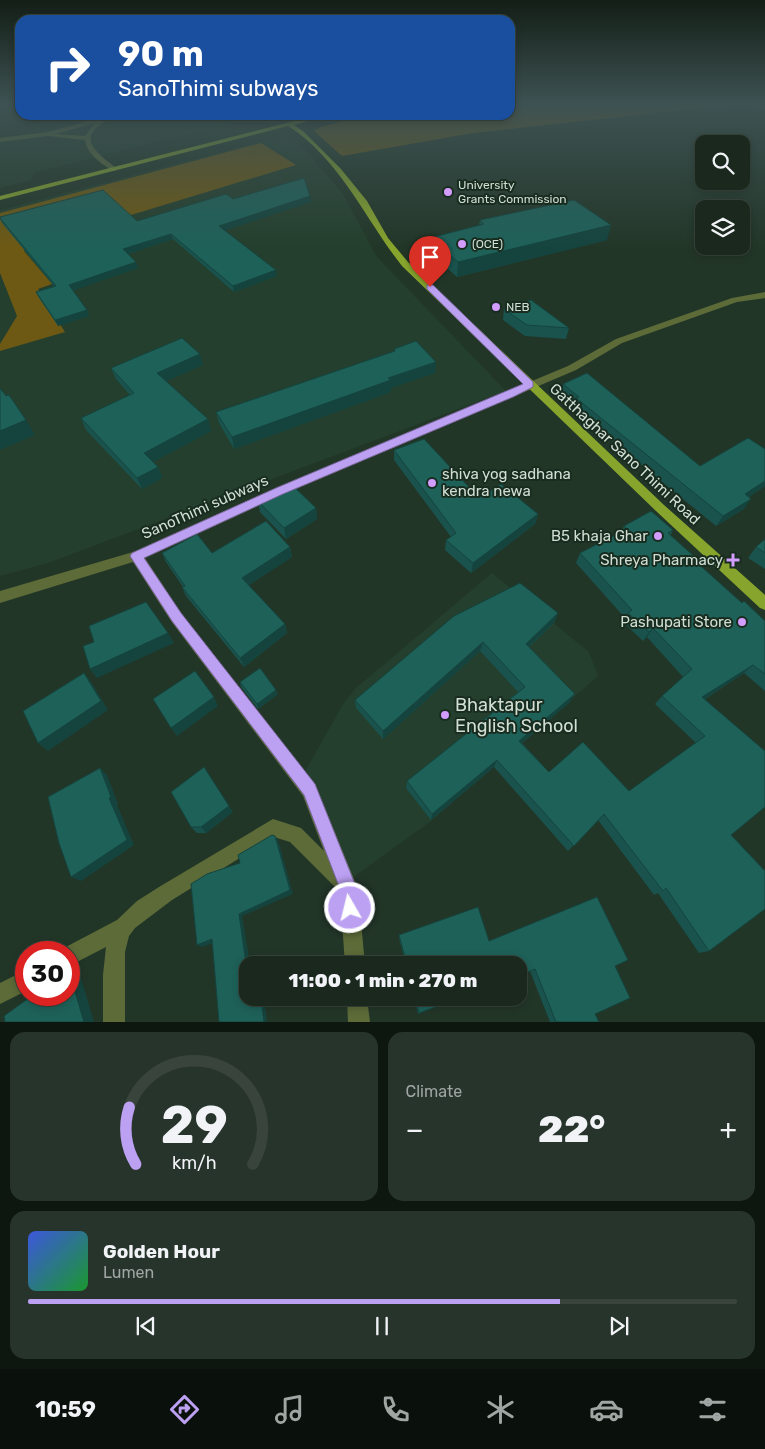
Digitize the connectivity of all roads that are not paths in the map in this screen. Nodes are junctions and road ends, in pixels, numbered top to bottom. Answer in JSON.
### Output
{"nodes":[{"id":1,"x":95,"y":153,"type":"edge"},
{"id":2,"x":177,"y":153,"type":"edge"},
{"id":3,"x":322,"y":153,"type":"edge"},
{"id":4,"x":114,"y":169,"type":"junction"},
{"id":5,"x":0,"y":198,"type":"edge"},
{"id":6,"x":765,"y":295,"type":"edge"},
{"id":7,"x":530,"y":384,"type":"junction"},
{"id":8,"x":136,"y":556,"type":"junction"},
{"id":9,"x":0,"y":597,"type":"edge"},
{"id":10,"x":765,"y":604,"type":"edge"},
{"id":11,"x":349,"y":889,"type":"junction"},
{"id":12,"x":121,"y":928,"type":"junction"},
{"id":13,"x":80,"y":950,"type":"edge"},
{"id":14,"x":354,"y":956,"type":"edge"},
{"id":15,"x":15,"y":986,"type":"edge"},
{"id":16,"x":0,"y":994,"type":"edge"},
{"id":17,"x":358,"y":1006,"type":"edge"},
{"id":18,"x":114,"y":1022,"type":"edge"},
{"id":19,"x":359,"y":1022,"type":"edge"}],
"edges":[{"from":1,"to":4,"type":"street"},
{"from":2,"to":4,"type":"main road"},
{"from":3,"to":7,"type":"main road","name":"Gatthaghar Sano Thimi Road"},
{"from":4,"to":5,"type":"main road"},
{"from":6,"to":7,"type":"street","name":"SanoThimi subways"},
{"from":7,"to":8,"type":"street","name":"SanoThimi subways"},
{"from":7,"to":10,"type":"main road","name":"Gatthaghar Sano Thimi Road"},
{"from":8,"to":9,"type":"street","name":"SanoThimi subways"},
{"from":8,"to":11,"type":"street"},
{"from":11,"to":12,"type":"street"},
{"from":11,"to":14,"type":"street"},
{"from":12,"to":13,"type":"street"},
{"from":12,"to":18,"type":"street"},
{"from":15,"to":16,"type":"street"},
{"from":17,"to":19,"type":"street"}]}
